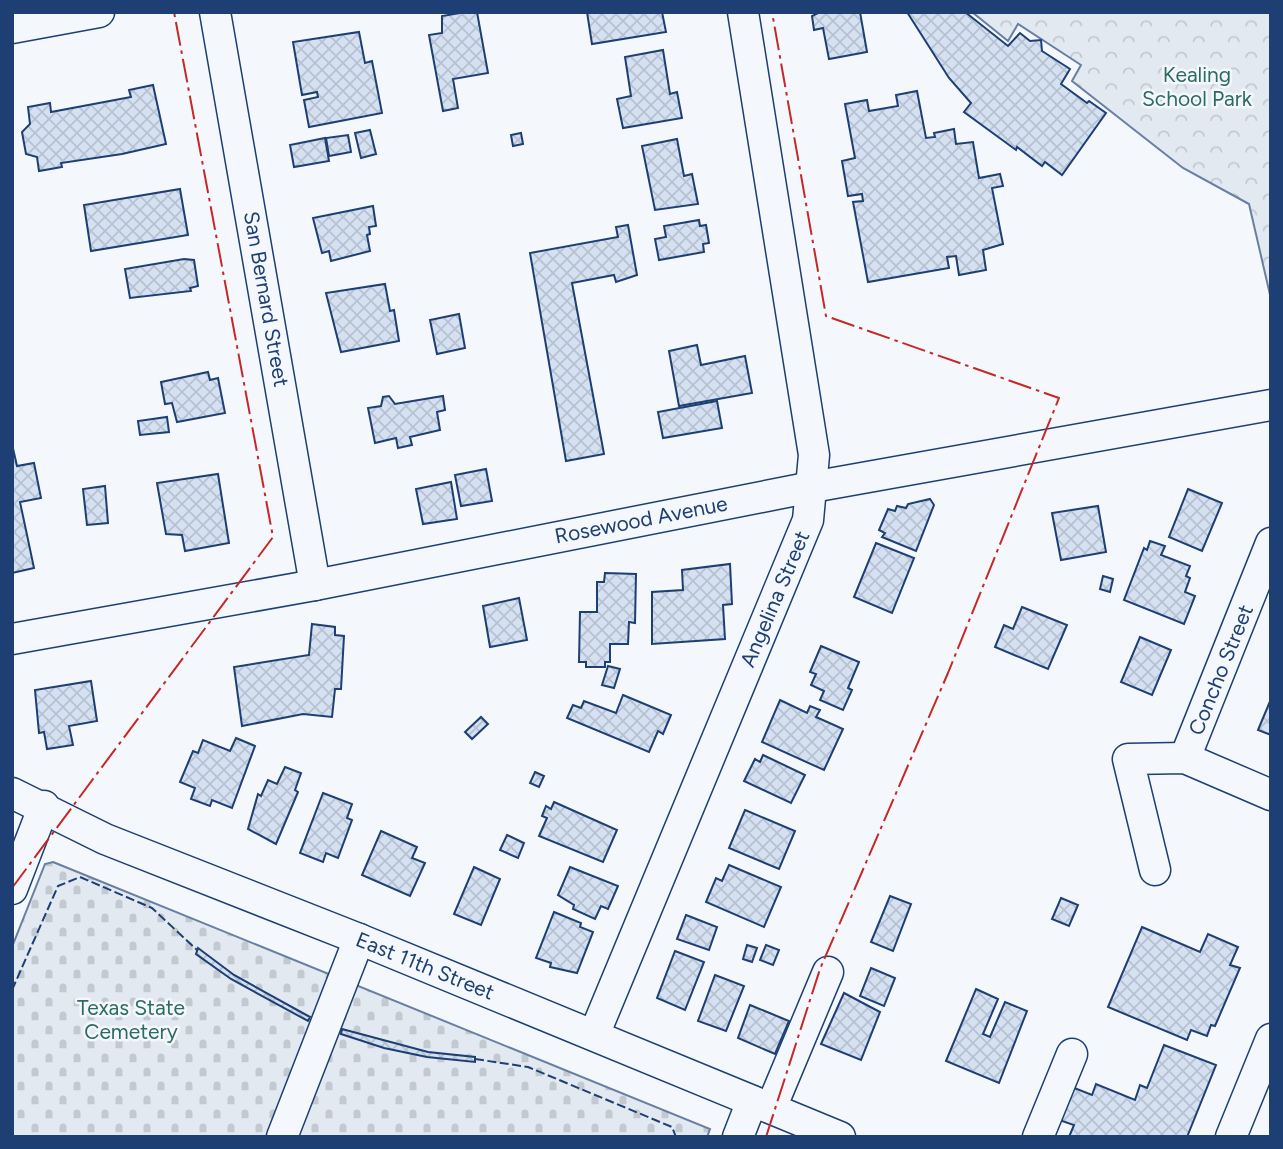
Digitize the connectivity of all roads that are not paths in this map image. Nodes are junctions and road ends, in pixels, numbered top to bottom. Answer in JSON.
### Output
{"nodes":[{"id":1,"x":99,"y":12,"type":"edge"},
{"id":2,"x":215,"y":12,"type":"edge"},
{"id":3,"x":743,"y":12,"type":"edge"},
{"id":4,"x":12,"y":28,"type":"edge"},
{"id":5,"x":1269,"y":412,"type":"edge"},
{"id":6,"x":811,"y":487,"type":"junction"},
{"id":7,"x":1271,"y":543,"type":"edge"},
{"id":8,"x":315,"y":585,"type":"junction"},
{"id":9,"x":12,"y":639,"type":"edge"},
{"id":10,"x":1185,"y":758,"type":"junction"},
{"id":11,"x":12,"y":793,"type":"edge"},
{"id":12,"x":1271,"y":794,"type":"edge"},
{"id":13,"x":44,"y":806,"type":"junction"},
{"id":14,"x":1155,"y":870,"type":"dead end"},
{"id":15,"x":12,"y":889,"type":"edge"},
{"id":16,"x":359,"y":939,"type":"junction"},
{"id":17,"x":828,"y":972,"type":"dead end"},
{"id":18,"x":594,"y":1035,"type":"junction"},
{"id":19,"x":1271,"y":1039,"type":"edge"},
{"id":20,"x":1072,"y":1054,"type":"dead end"},
{"id":21,"x":762,"y":1105,"type":"junction"},
{"id":22,"x":282,"y":1137,"type":"edge"},
{"id":23,"x":738,"y":1137,"type":"edge"},
{"id":24,"x":840,"y":1137,"type":"edge"},
{"id":25,"x":1038,"y":1137,"type":"edge"},
{"id":26,"x":1231,"y":1137,"type":"edge"}],
"edges":[{"from":1,"to":4,"type":"street"},
{"from":2,"to":8,"type":"street","name":"San Bernard Street"},
{"from":3,"to":6,"type":"street","name":"Angelina Street"},
{"from":5,"to":6,"type":"street","name":"Rosewood Avenue"},
{"from":6,"to":8,"type":"street","name":"Rosewood Avenue"},
{"from":6,"to":18,"type":"street","name":"Angelina Street"},
{"from":7,"to":10,"type":"street","name":"Concho Street"},
{"from":8,"to":9,"type":"street","name":"Rosewood Avenue"},
{"from":10,"to":12,"type":"street"},
{"from":10,"to":14,"type":"street"},
{"from":11,"to":13,"type":"street","name":"East 11th Street"},
{"from":13,"to":15,"type":"street"},
{"from":13,"to":16,"type":"street","name":"East 11th Street"},
{"from":16,"to":18,"type":"street","name":"East 11th Street"},
{"from":16,"to":22,"type":"street"},
{"from":17,"to":21,"type":"street"},
{"from":18,"to":21,"type":"street","name":"East 11th Street"},
{"from":19,"to":26,"type":"street"},
{"from":20,"to":25,"type":"street"},
{"from":21,"to":23,"type":"street"},
{"from":21,"to":24,"type":"street","name":"East 11th Street"}]}
